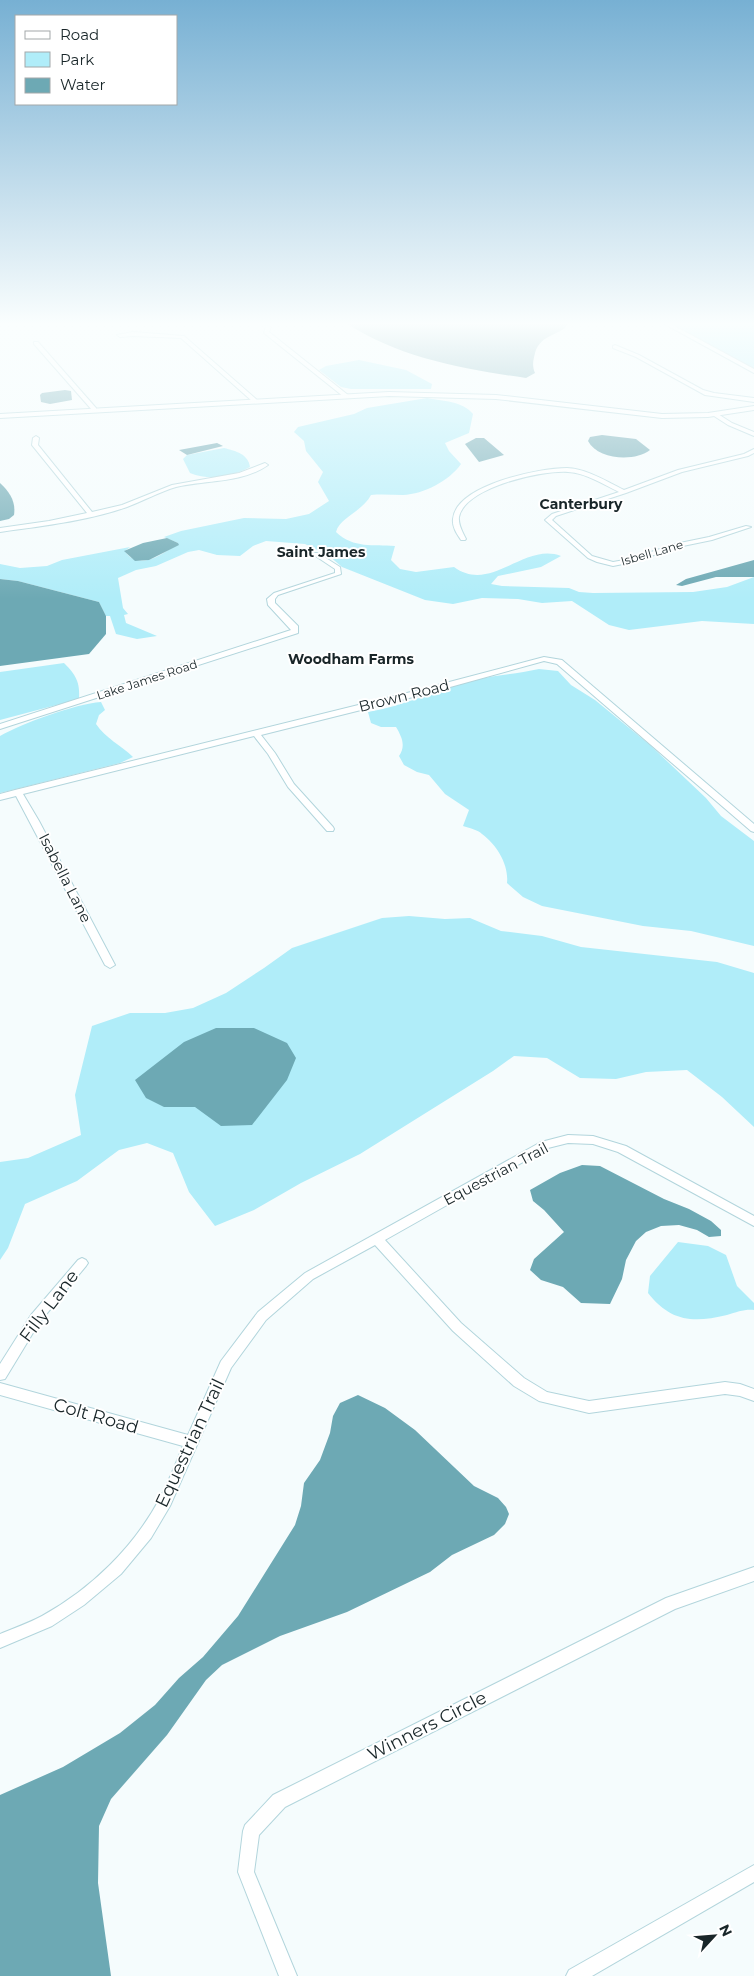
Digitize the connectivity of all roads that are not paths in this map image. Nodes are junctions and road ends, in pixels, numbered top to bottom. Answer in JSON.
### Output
{"nodes":[{"id":1,"x":24,"y":414,"type":"edge"},
{"id":2,"x":622,"y":414,"type":"edge"},
{"id":3,"x":726,"y":414,"type":"edge"},
{"id":4,"x":0,"y":416,"type":"edge"},
{"id":5,"x":717,"y":416,"type":"junction"},
{"id":6,"x":754,"y":434,"type":"edge"},
{"id":7,"x":36,"y":438,"type":"dead end"},
{"id":8,"x":754,"y":451,"type":"edge"},
{"id":9,"x":265,"y":465,"type":"dead end"},
{"id":10,"x":624,"y":492,"type":"junction"},
{"id":11,"x":90,"y":513,"type":"junction"},
{"id":12,"x":748,"y":527,"type":"dead end"},
{"id":13,"x":0,"y":530,"type":"edge"},
{"id":14,"x":463,"y":539,"type":"dead end"},
{"id":15,"x":316,"y":554,"type":"dead end"},
{"id":16,"x":0,"y":728,"type":"edge"},
{"id":17,"x":256,"y":734,"type":"junction"},
{"id":18,"x":18,"y":792,"type":"junction"},
{"id":19,"x":0,"y":797,"type":"edge"},
{"id":20,"x":330,"y":829,"type":"dead end"},
{"id":21,"x":754,"y":829,"type":"edge"},
{"id":22,"x":110,"y":965,"type":"dead end"},
{"id":23,"x":754,"y":1221,"type":"edge"},
{"id":24,"x":376,"y":1238,"type":"junction"},
{"id":25,"x":82,"y":1263,"type":"dead end"},
{"id":26,"x":0,"y":1375,"type":"edge"},
{"id":27,"x":0,"y":1389,"type":"edge"},
{"id":28,"x":754,"y":1396,"type":"edge"},
{"id":29,"x":191,"y":1442,"type":"junction"},
{"id":30,"x":754,"y":1574,"type":"edge"},
{"id":31,"x":0,"y":1641,"type":"edge"},
{"id":32,"x":754,"y":1872,"type":"edge"},
{"id":33,"x":288,"y":1976,"type":"edge"},
{"id":34,"x":575,"y":1976,"type":"edge"}],
"edges":[{"from":1,"to":4,"type":"main road"},
{"from":2,"to":5,"type":"main road"},
{"from":3,"to":5,"type":"main road"},
{"from":5,"to":6,"type":"street"},
{"from":7,"to":11,"type":"street"},
{"from":8,"to":10,"type":"street","name":"Isbell Lane"},
{"from":9,"to":11,"type":"street"},
{"from":10,"to":12,"type":"street","name":"Isbell Lane"},
{"from":10,"to":14,"type":"street"},
{"from":11,"to":13,"type":"street"},
{"from":15,"to":16,"type":"street","name":"Lake James Road"},
{"from":17,"to":18,"type":"street","name":"Brown Road"},
{"from":17,"to":20,"type":"street"},
{"from":17,"to":21,"type":"street","name":"Brown Road"},
{"from":18,"to":19,"type":"street","name":"Brown Road"},
{"from":18,"to":22,"type":"street","name":"Isabella Lane"},
{"from":23,"to":24,"type":"street","name":"Equestrian Trail"},
{"from":24,"to":28,"type":"street"},
{"from":24,"to":29,"type":"street","name":"Equestrian Trail"},
{"from":25,"to":26,"type":"street","name":"Filly Lane"},
{"from":27,"to":29,"type":"street","name":"Colt Road"},
{"from":29,"to":31,"type":"street","name":"Equestrian Trail"},
{"from":30,"to":33,"type":"street","name":"Winners Circle"},
{"from":32,"to":34,"type":"street"}]}
